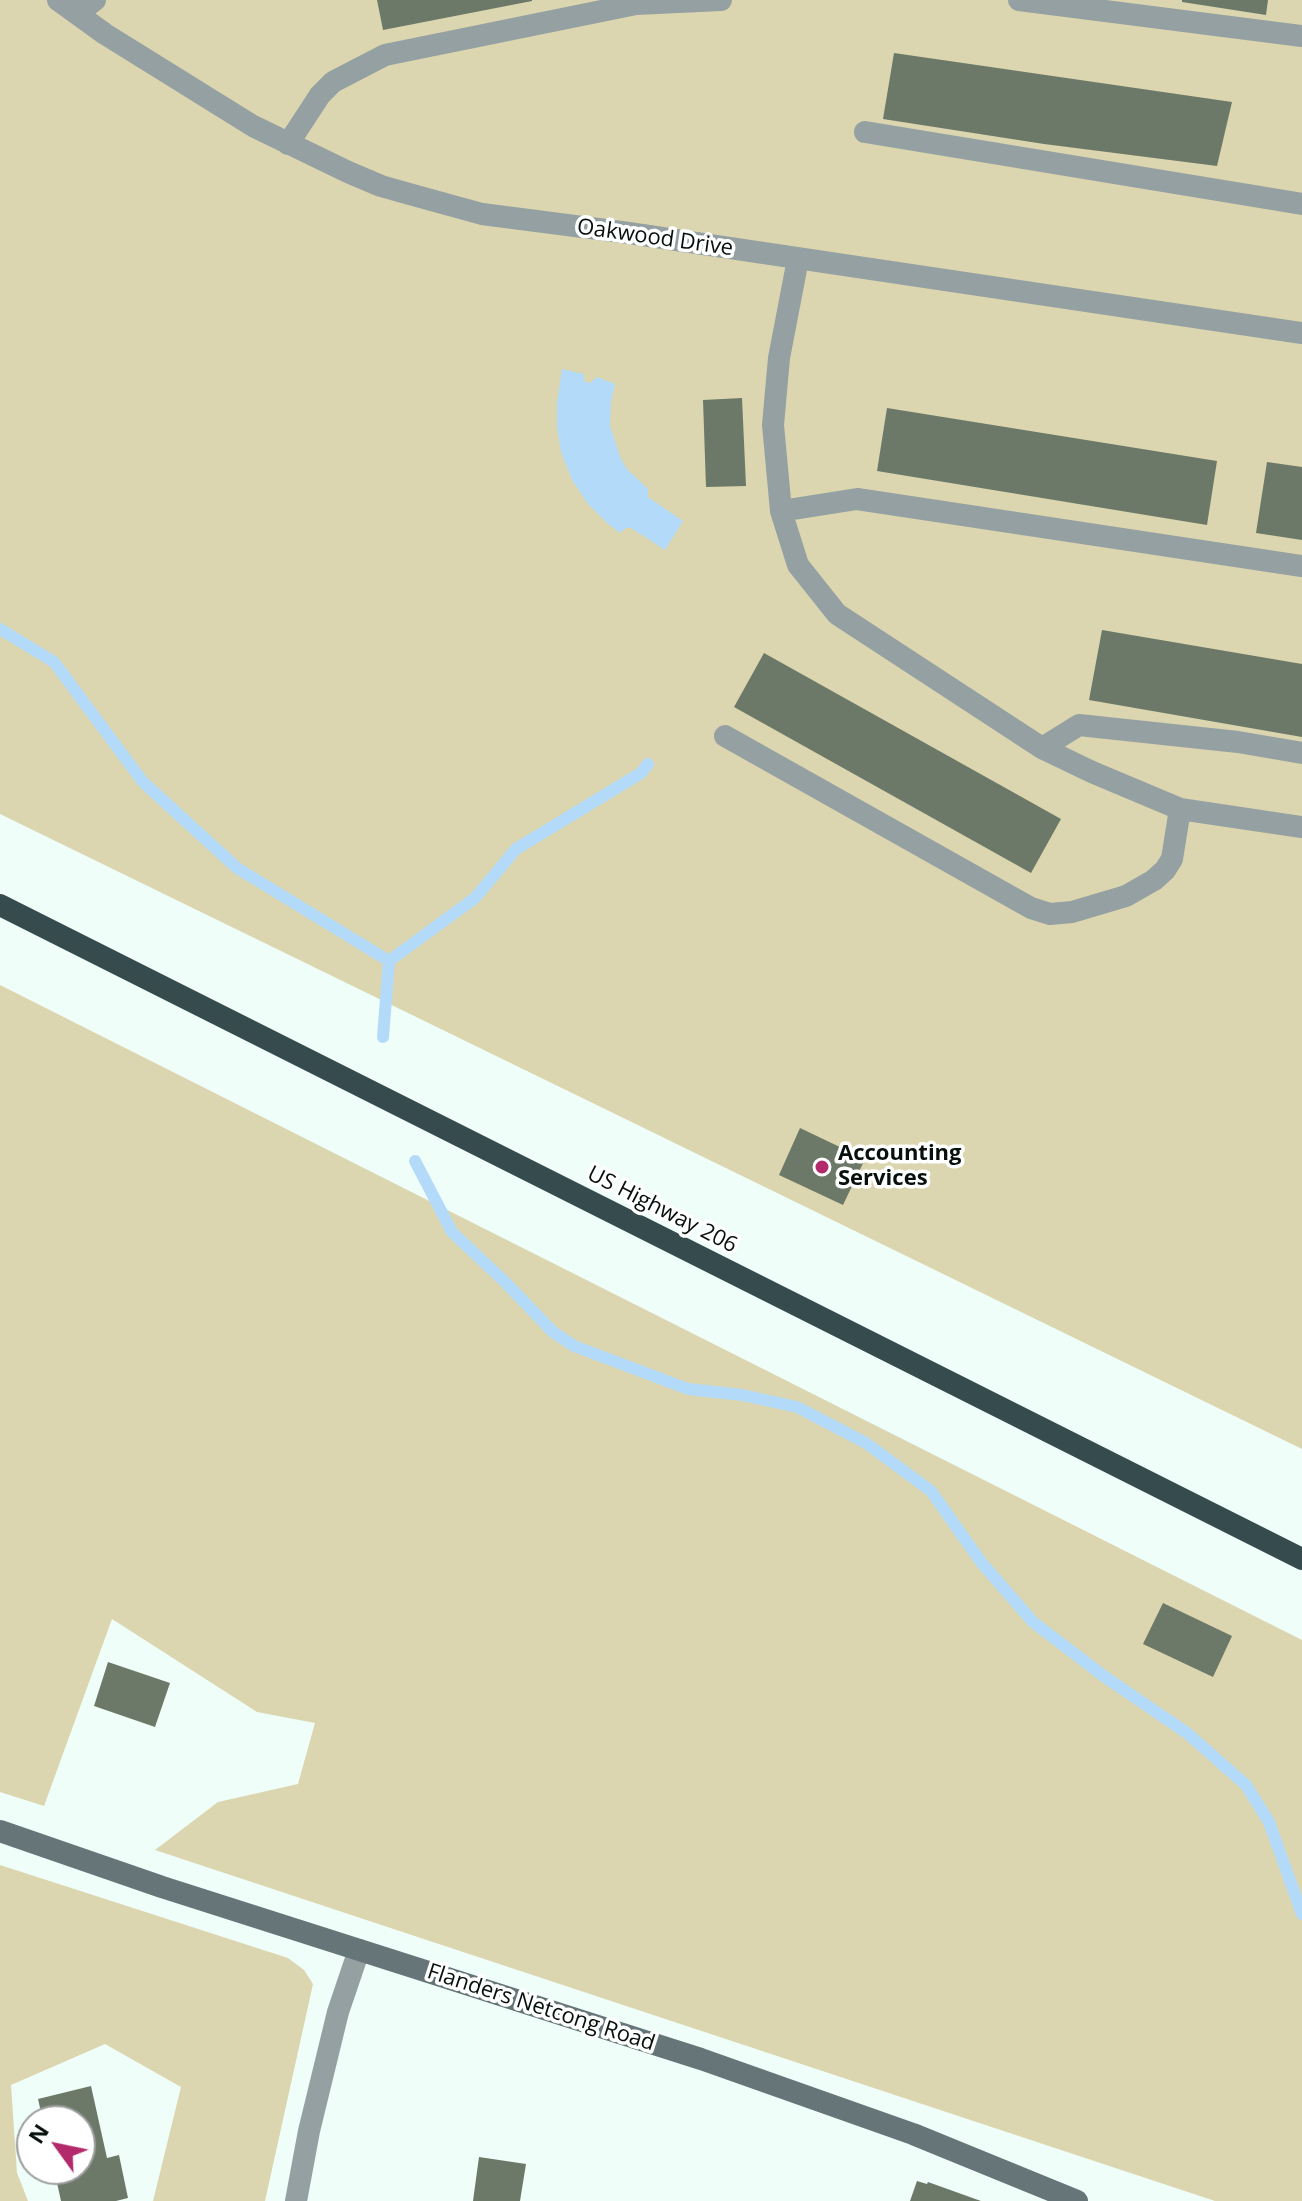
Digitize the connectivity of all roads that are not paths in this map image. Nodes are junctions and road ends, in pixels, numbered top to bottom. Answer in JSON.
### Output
{"nodes":[{"id":1,"x":58,"y":0,"type":"edge"},
{"id":2,"x":721,"y":0,"type":"edge"},
{"id":3,"x":1019,"y":0,"type":"edge"},
{"id":4,"x":86,"y":7,"type":"edge"},
{"id":5,"x":1302,"y":36,"type":"edge"},
{"id":6,"x":865,"y":132,"type":"dead end"},
{"id":7,"x":288,"y":144,"type":"junction"},
{"id":8,"x":1302,"y":204,"type":"edge"},
{"id":9,"x":798,"y":259,"type":"junction"},
{"id":10,"x":1302,"y":333,"type":"edge"},
{"id":11,"x":781,"y":511,"type":"junction"},
{"id":12,"x":1302,"y":566,"type":"edge"},
{"id":13,"x":725,"y":736,"type":"dead end"},
{"id":14,"x":1042,"y":748,"type":"junction"},
{"id":15,"x":1302,"y":753,"type":"edge"},
{"id":16,"x":1180,"y":809,"type":"junction"},
{"id":17,"x":1302,"y":827,"type":"edge"},
{"id":18,"x":0,"y":905,"type":"edge"},
{"id":19,"x":1302,"y":1559,"type":"edge"},
{"id":20,"x":0,"y":1831,"type":"edge"},
{"id":21,"x":359,"y":1950,"type":"junction"},
{"id":22,"x":296,"y":2201,"type":"edge"},
{"id":23,"x":1077,"y":2201,"type":"edge"}],
"edges":[{"from":1,"to":4,"type":"street","name":"Oakwood Drive"},
{"from":2,"to":7,"type":"street"},
{"from":3,"to":5,"type":"street"},
{"from":4,"to":7,"type":"street","name":"Oakwood Drive"},
{"from":6,"to":8,"type":"street"},
{"from":7,"to":9,"type":"street","name":"Oakwood Drive"},
{"from":9,"to":10,"type":"street","name":"Oakwood Drive"},
{"from":9,"to":11,"type":"street"},
{"from":11,"to":12,"type":"street"},
{"from":11,"to":14,"type":"street"},
{"from":13,"to":16,"type":"street"},
{"from":14,"to":15,"type":"street"},
{"from":14,"to":16,"type":"street"},
{"from":16,"to":17,"type":"street"},
{"from":18,"to":19,"type":"highway","name":"US Highway 206"},
{"from":20,"to":21,"type":"main road","name":"Flanders Netcong Road"},
{"from":21,"to":22,"type":"street"},
{"from":21,"to":23,"type":"main road","name":"Flanders Netcong Road"}]}
